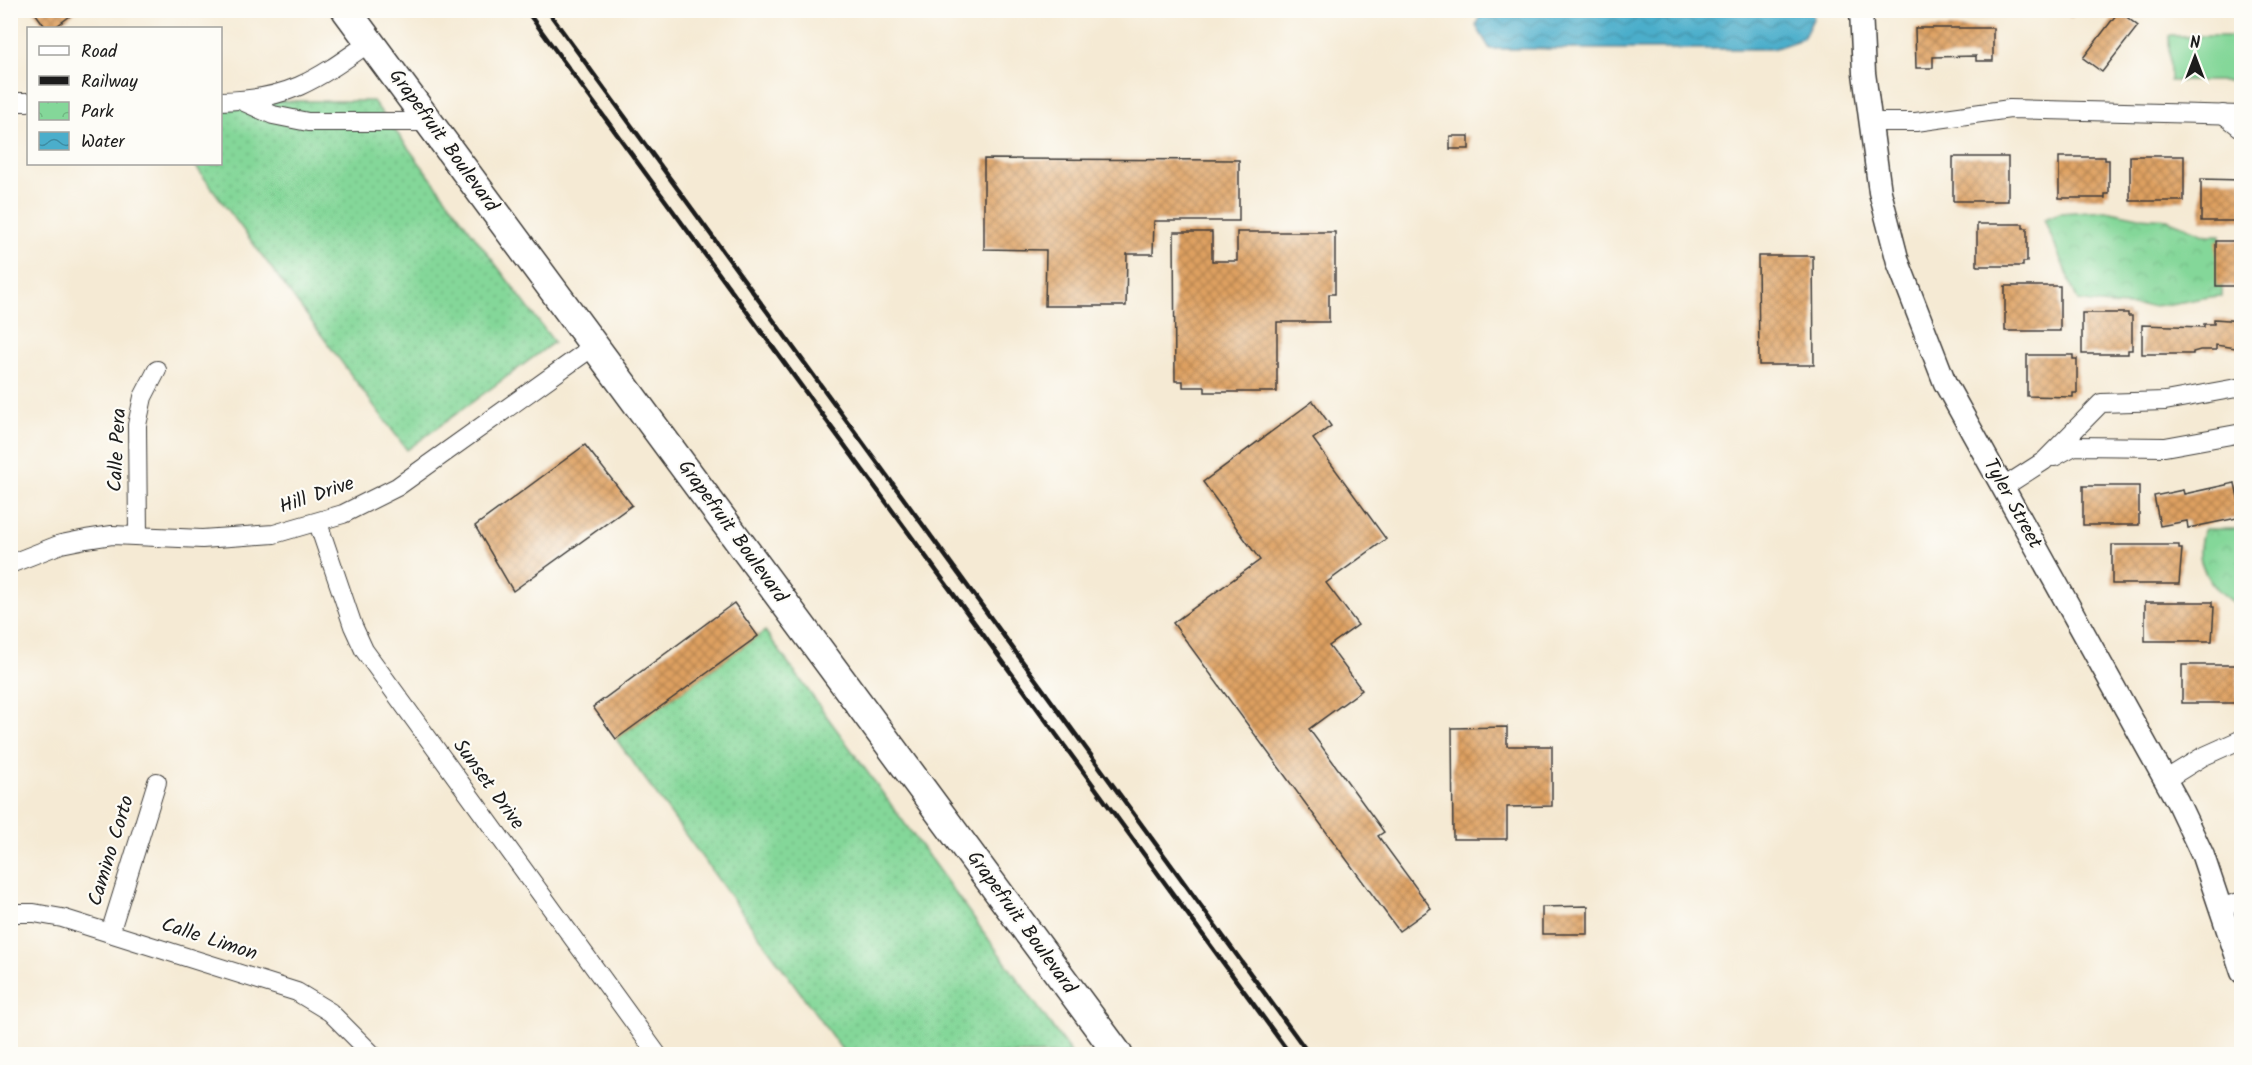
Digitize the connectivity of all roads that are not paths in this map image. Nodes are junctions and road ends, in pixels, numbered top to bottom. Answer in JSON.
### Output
{"nodes":[{"id":1,"x":346,"y":10,"type":"edge"},
{"id":2,"x":1861,"y":10,"type":"edge"},
{"id":3,"x":370,"y":42,"type":"junction"},
{"id":4,"x":222,"y":101,"type":"edge"},
{"id":5,"x":242,"y":101,"type":"junction"},
{"id":6,"x":10,"y":102,"type":"edge"},
{"id":7,"x":27,"y":102,"type":"edge"},
{"id":8,"x":2223,"y":114,"type":"junction"},
{"id":9,"x":2241,"y":115,"type":"edge"},
{"id":10,"x":429,"y":122,"type":"junction"},
{"id":11,"x":1871,"y":122,"type":"junction"},
{"id":12,"x":2241,"y":129,"type":"edge"},
{"id":13,"x":594,"y":346,"type":"junction"},
{"id":14,"x":157,"y":369,"type":"dead end"},
{"id":15,"x":2241,"y":387,"type":"edge"},
{"id":16,"x":2241,"y":433,"type":"edge"},
{"id":17,"x":2044,"y":461,"type":"junction"},
{"id":18,"x":2002,"y":488,"type":"junction"},
{"id":19,"x":318,"y":523,"type":"junction"},
{"id":20,"x":138,"y":536,"type":"junction"},
{"id":21,"x":10,"y":564,"type":"edge"},
{"id":22,"x":2241,"y":739,"type":"edge"},
{"id":23,"x":2165,"y":780,"type":"junction"},
{"id":24,"x":157,"y":782,"type":"dead end"},
{"id":25,"x":2232,"y":904,"type":"edge"},
{"id":26,"x":10,"y":913,"type":"edge"},
{"id":27,"x":110,"y":933,"type":"junction"},
{"id":28,"x":2241,"y":972,"type":"edge"},
{"id":29,"x":372,"y":1054,"type":"edge"},
{"id":30,"x":657,"y":1054,"type":"edge"},
{"id":31,"x":1118,"y":1054,"type":"edge"}],
"edges":[{"from":1,"to":3,"type":"main road","name":"Grapefruit Boulevard"},
{"from":2,"to":11,"type":"street","name":"Tyler Street"},
{"from":3,"to":5,"type":"street"},
{"from":3,"to":10,"type":"main road","name":"Grapefruit Boulevard"},
{"from":4,"to":5,"type":"street"},
{"from":5,"to":10,"type":"street"},
{"from":6,"to":7,"type":"street"},
{"from":8,"to":9,"type":"street"},
{"from":8,"to":11,"type":"street"},
{"from":8,"to":12,"type":"street"},
{"from":10,"to":13,"type":"main road","name":"Grapefruit Boulevard"},
{"from":11,"to":18,"type":"street","name":"Tyler Street"},
{"from":13,"to":19,"type":"street","name":"Hill Drive"},
{"from":13,"to":31,"type":"main road","name":"Grapefruit Boulevard"},
{"from":14,"to":20,"type":"street","name":"Calle Pera"},
{"from":15,"to":17,"type":"street"},
{"from":16,"to":17,"type":"street"},
{"from":17,"to":18,"type":"street"},
{"from":18,"to":23,"type":"street","name":"Tyler Street"},
{"from":19,"to":20,"type":"street","name":"Hill Drive"},
{"from":19,"to":30,"type":"street","name":"Sunset Drive"},
{"from":20,"to":21,"type":"street","name":"Hill Drive"},
{"from":22,"to":23,"type":"street"},
{"from":23,"to":25,"type":"street","name":"Tyler Street"},
{"from":24,"to":27,"type":"street","name":"Camino Corto"},
{"from":25,"to":28,"type":"street","name":"Tyler Street"},
{"from":26,"to":27,"type":"street","name":"Calle Limon"},
{"from":27,"to":29,"type":"street","name":"Calle Limon"}]}
